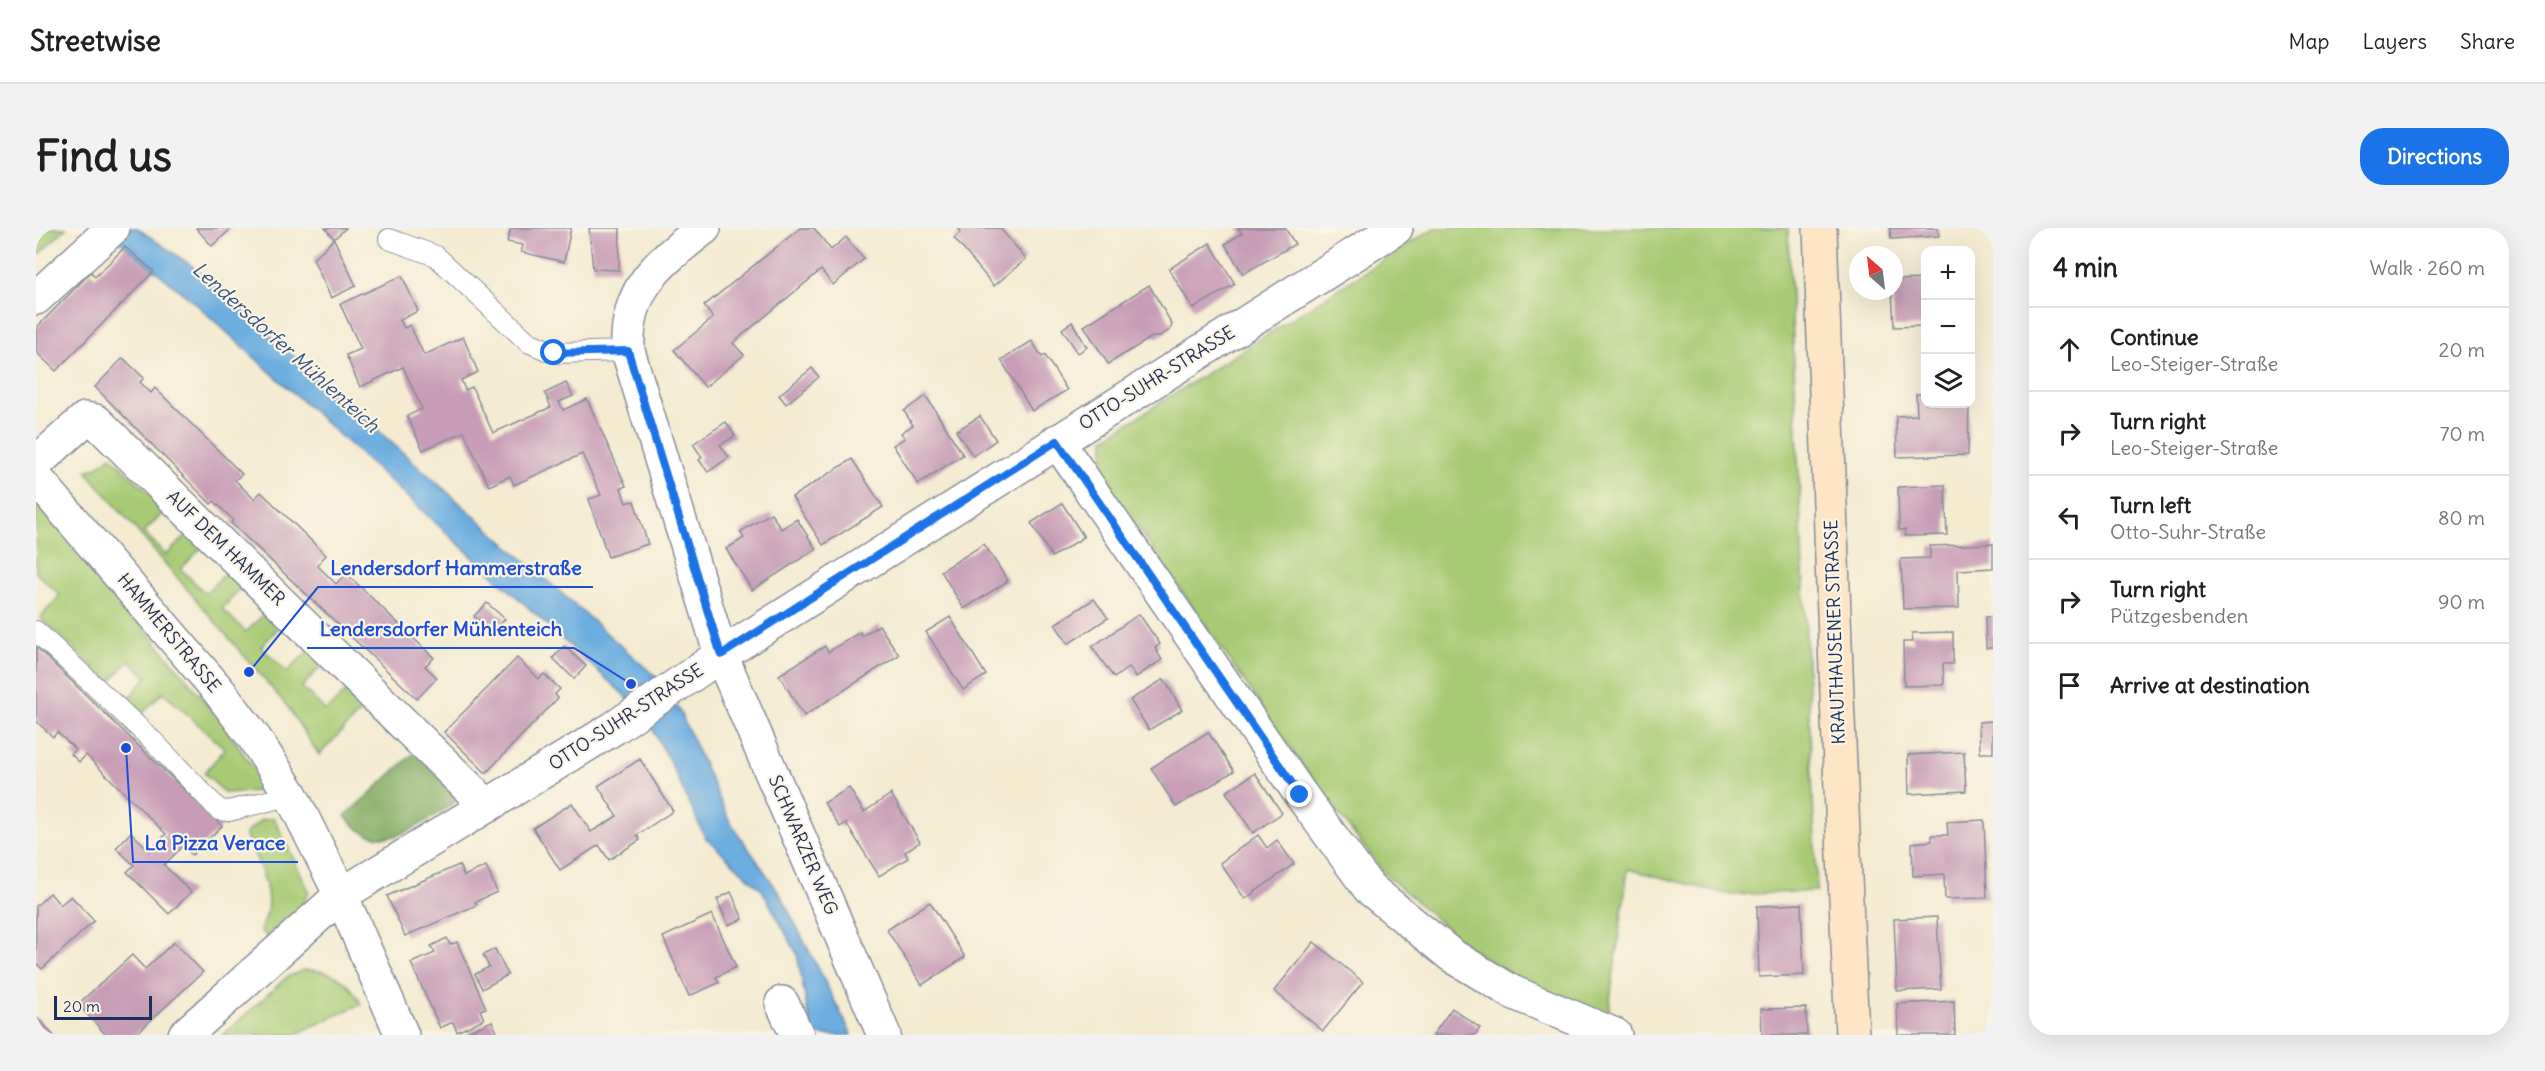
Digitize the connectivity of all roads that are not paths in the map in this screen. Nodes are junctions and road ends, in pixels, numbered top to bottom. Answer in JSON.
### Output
{"nodes":[{"id":1,"x":704,"y":228,"type":"edge"},
{"id":2,"x":1396,"y":228,"type":"edge"},
{"id":3,"x":1820,"y":228,"type":"edge"},
{"id":4,"x":105,"y":236,"type":"edge"},
{"id":5,"x":389,"y":239,"type":"dead end"},
{"id":6,"x":36,"y":298,"type":"edge"},
{"id":7,"x":628,"y":351,"type":"junction"},
{"id":8,"x":1057,"y":441,"type":"junction"},
{"id":9,"x":36,"y":463,"type":"edge"},
{"id":10,"x":36,"y":478,"type":"edge"},
{"id":11,"x":36,"y":631,"type":"edge"},
{"id":12,"x":721,"y":655,"type":"junction"},
{"id":13,"x":291,"y":795,"type":"junction"},
{"id":14,"x":487,"y":806,"type":"junction"},
{"id":15,"x":341,"y":895,"type":"junction"},
{"id":16,"x":782,"y":1004,"type":"dead end"},
{"id":17,"x":185,"y":1035,"type":"edge"},
{"id":18,"x":402,"y":1035,"type":"edge"},
{"id":19,"x":797,"y":1035,"type":"edge"},
{"id":20,"x":884,"y":1035,"type":"edge"},
{"id":21,"x":1615,"y":1035,"type":"edge"},
{"id":22,"x":1852,"y":1035,"type":"edge"}],
"edges":[{"from":1,"to":7,"type":"street","name":"SCHWARZER WEG"},
{"from":2,"to":8,"type":"street","name":"OTTO-SUHR-STRASSE"},
{"from":3,"to":22,"type":"street","name":"KRAUTHAUSENER STRASSE"},
{"from":4,"to":6,"type":"street"},
{"from":5,"to":7,"type":"lane"},
{"from":7,"to":12,"type":"street","name":"SCHWARZER WEG"},
{"from":8,"to":12,"type":"street","name":"OTTO-SUHR-STRASSE"},
{"from":8,"to":21,"type":"street"},
{"from":9,"to":14,"type":"street","name":"AUF DEM HAMMER"},
{"from":10,"to":13,"type":"street","name":"HAMMERSTRASSE"},
{"from":11,"to":13,"type":"lane"},
{"from":12,"to":14,"type":"street","name":"OTTO-SUHR-STRASSE"},
{"from":12,"to":20,"type":"street","name":"SCHWARZER WEG"},
{"from":13,"to":15,"type":"street","name":"HAMMERSTRASSE"},
{"from":14,"to":15,"type":"street","name":"OTTO-SUHR-STRASSE"},
{"from":15,"to":17,"type":"street","name":"OTTO-SUHR-STRASSE"},
{"from":15,"to":18,"type":"street","name":"HAMMERSTRASSE"},
{"from":16,"to":19,"type":"street"}]}
